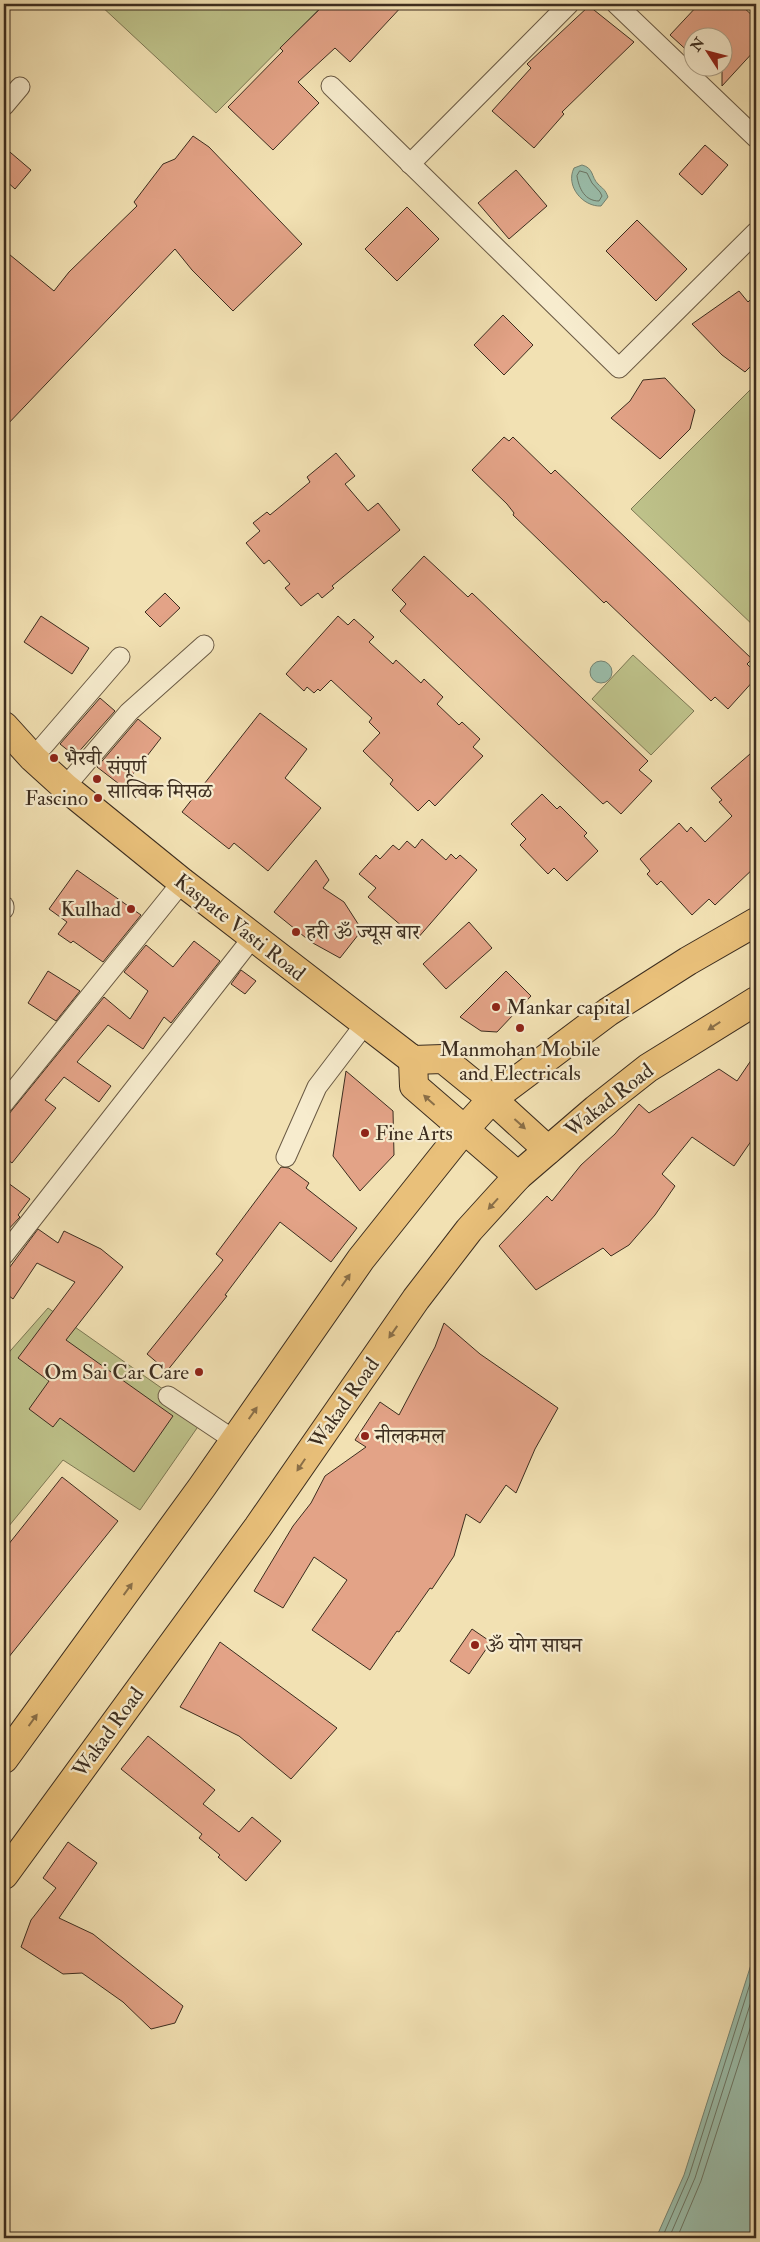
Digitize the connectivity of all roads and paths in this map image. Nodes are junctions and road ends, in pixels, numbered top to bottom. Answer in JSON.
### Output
{"nodes":[{"id":1,"x":569,"y":4,"type":"edge"},
{"id":2,"x":616,"y":4,"type":"edge"},
{"id":3,"x":331,"y":86,"type":"dead end"},
{"id":4,"x":20,"y":87,"type":"dead end"},
{"id":5,"x":4,"y":106,"type":"edge"},
{"id":6,"x":756,"y":138,"type":"edge"},
{"id":7,"x":410,"y":164,"type":"junction"},
{"id":8,"x":756,"y":232,"type":"edge"},
{"id":9,"x":204,"y":645,"type":"dead end"},
{"id":10,"x":120,"y":657,"type":"dead end"},
{"id":11,"x":14,"y":743,"type":"edge"},
{"id":12,"x":65,"y":788,"type":"junction"},
{"id":13,"x":182,"y":882,"type":"junction"},
{"id":14,"x":756,"y":922,"type":"edge"},
{"id":15,"x":253,"y":938,"type":"junction"},
{"id":16,"x":756,"y":1001,"type":"edge"},
{"id":17,"x":365,"y":1024,"type":"junction"},
{"id":18,"x":413,"y":1060,"type":"junction"},
{"id":19,"x":492,"y":1099,"type":"junction"},
{"id":20,"x":4,"y":1103,"type":"edge"},
{"id":21,"x":463,"y":1131,"type":"junction"},
{"id":22,"x":548,"y":1150,"type":"junction"},
{"id":23,"x":286,"y":1156,"type":"dead end"},
{"id":24,"x":518,"y":1176,"type":"junction"},
{"id":25,"x":4,"y":1255,"type":"edge"},
{"id":26,"x":168,"y":1396,"type":"dead end"},
{"id":27,"x":234,"y":1440,"type":"junction"},
{"id":28,"x":4,"y":1759,"type":"edge"},
{"id":29,"x":4,"y":1876,"type":"edge"}],
"edges":[{"from":1,"to":7,"type":"street"},
{"from":2,"to":6,"type":"street"},
{"from":3,"to":7,"type":"street"},
{"from":4,"to":5,"type":"street"},
{"from":7,"to":8,"type":"street"},
{"from":9,"to":12,"type":"street"},
{"from":10,"to":11,"type":"street"},
{"from":11,"to":12,"type":"main road","name":"Kaspate Vasti Road"},
{"from":12,"to":13,"type":"main road","name":"Kaspate Vasti Road"},
{"from":13,"to":15,"type":"main road","name":"Kaspate Vasti Road"},
{"from":13,"to":20,"type":"street"},
{"from":14,"to":19,"type":"main road"},
{"from":15,"to":17,"type":"main road","name":"Kaspate Vasti Road"},
{"from":15,"to":25,"type":"street"},
{"from":16,"to":22,"type":"main road","name":"Wakad Road","one_way":true},
{"from":17,"to":18,"type":"main road","name":"Kaspate Vasti Road"},
{"from":17,"to":23,"type":"street"},
{"from":18,"to":19,"type":"main road"},
{"from":21,"to":18,"type":"main road","one_way":true},
{"from":19,"to":21,"type":"main road"},
{"from":19,"to":22,"type":"main road","one_way":true},
{"from":21,"to":24,"type":"main road"},
{"from":27,"to":21,"type":"main road","one_way":true},
{"from":22,"to":24,"type":"main road","name":"Wakad Road"},
{"from":24,"to":29,"type":"main road","name":"Wakad Road","one_way":true},
{"from":26,"to":27,"type":"street"},
{"from":28,"to":27,"type":"main road","one_way":true}]}
